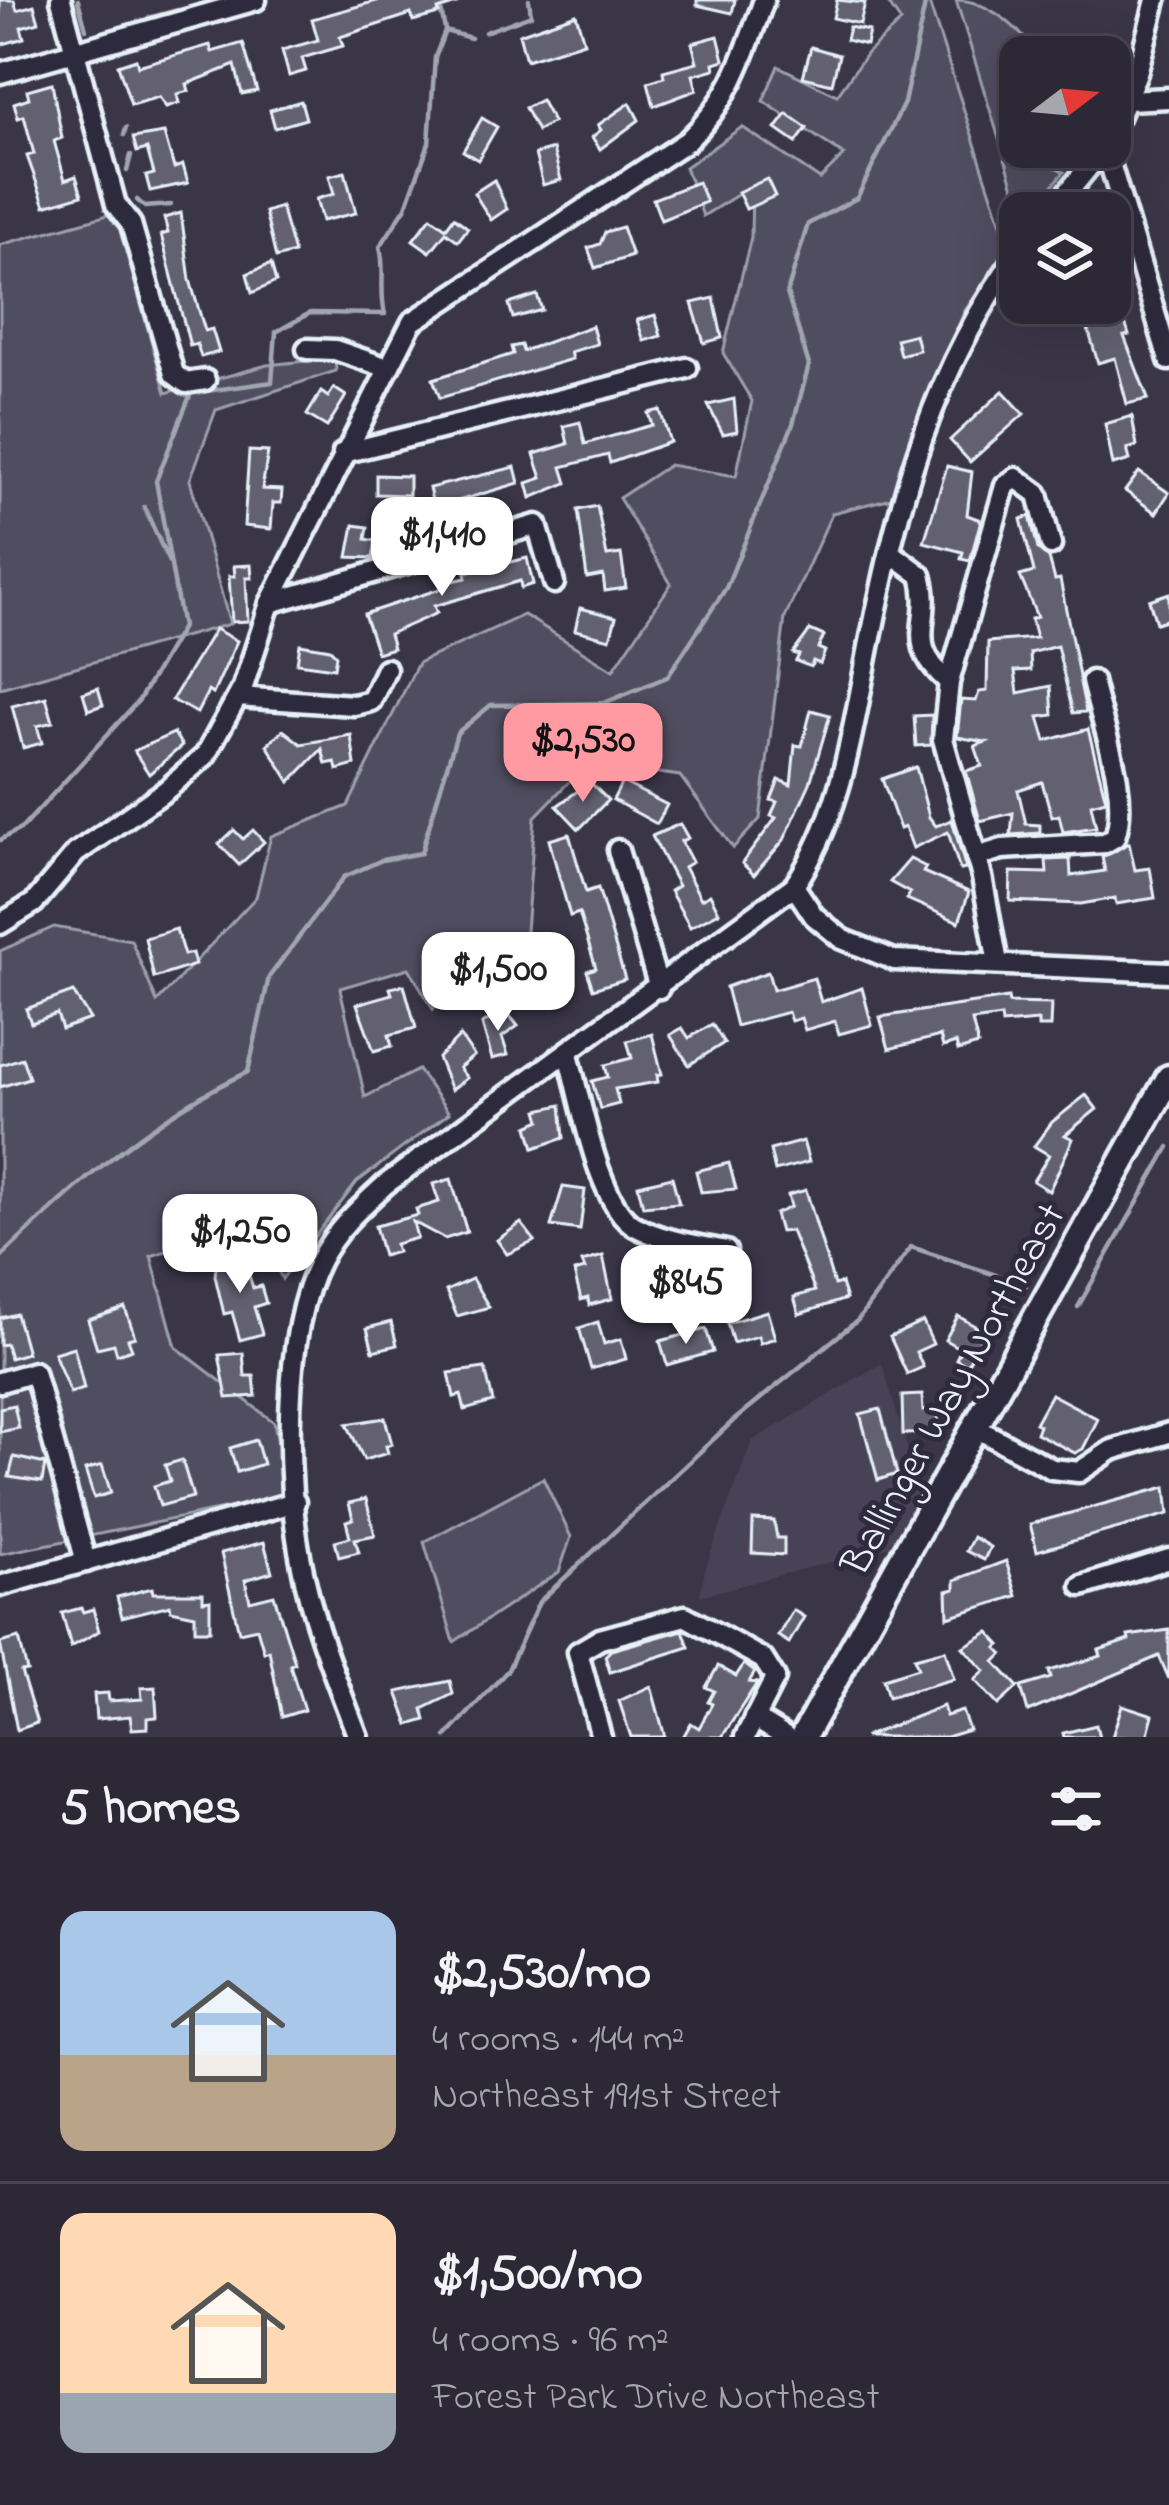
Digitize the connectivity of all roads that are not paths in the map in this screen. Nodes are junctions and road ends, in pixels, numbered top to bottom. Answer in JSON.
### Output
{"nodes":[{"id":1,"x":61,"y":0,"type":"edge"},
{"id":2,"x":256,"y":0,"type":"edge"},
{"id":3,"x":764,"y":0,"type":"edge"},
{"id":4,"x":1156,"y":0,"type":"edge"},
{"id":5,"x":75,"y":52,"type":"junction"},
{"id":6,"x":0,"y":73,"type":"edge"},
{"id":7,"x":1131,"y":86,"type":"edge"},
{"id":8,"x":1169,"y":98,"type":"edge"},
{"id":9,"x":1131,"y":100,"type":"edge"},
{"id":10,"x":1088,"y":168,"type":"edge"},
{"id":11,"x":1112,"y":168,"type":"edge"},
{"id":12,"x":1068,"y":192,"type":"edge"},
{"id":13,"x":999,"y":283,"type":"edge"},
{"id":14,"x":1166,"y":334,"type":"edge"},
{"id":15,"x":308,"y":350,"type":"dead end"},
{"id":16,"x":1169,"y":360,"type":"edge"},
{"id":17,"x":388,"y":368,"type":"junction"},
{"id":18,"x":687,"y":368,"type":"dead end"},
{"id":19,"x":205,"y":380,"type":"dead end"},
{"id":20,"x":344,"y":453,"type":"junction"},
{"id":21,"x":1052,"y":545,"type":"dead end"},
{"id":22,"x":890,"y":552,"type":"junction"},
{"id":23,"x":554,"y":584,"type":"dead end"},
{"id":24,"x":270,"y":603,"type":"junction"},
{"id":25,"x":386,"y":669,"type":"dead end"},
{"id":26,"x":1092,"y":681,"type":"dead end"},
{"id":27,"x":949,"y":682,"type":"junction"},
{"id":28,"x":238,"y":697,"type":"junction"},
{"id":29,"x":618,"y":850,"type":"dead end"},
{"id":30,"x":976,"y":856,"type":"junction"},
{"id":31,"x":794,"y":886,"type":"junction"},
{"id":32,"x":0,"y":924,"type":"edge"},
{"id":33,"x":998,"y":963,"type":"junction"},
{"id":34,"x":1169,"y":972,"type":"edge"},
{"id":35,"x":659,"y":988,"type":"junction"},
{"id":36,"x":568,"y":1054,"type":"junction"},
{"id":37,"x":1169,"y":1078,"type":"edge"},
{"id":38,"x":726,"y":1251,"type":"dead end"},
{"id":39,"x":0,"y":1382,"type":"edge"},
{"id":40,"x":974,"y":1427,"type":"junction"},
{"id":41,"x":1169,"y":1433,"type":"edge"},
{"id":42,"x":295,"y":1502,"type":"junction"},
{"id":43,"x":1169,"y":1559,"type":"edge"},
{"id":44,"x":86,"y":1562,"type":"junction"},
{"id":45,"x":0,"y":1586,"type":"edge"},
{"id":46,"x":1082,"y":1586,"type":"dead end"},
{"id":47,"x":754,"y":1718,"type":"junction"},
{"id":48,"x":358,"y":1737,"type":"edge"},
{"id":49,"x":601,"y":1737,"type":"edge"},
{"id":50,"x":745,"y":1737,"type":"edge"},
{"id":51,"x":784,"y":1737,"type":"edge"},
{"id":52,"x":803,"y":1737,"type":"edge"}],
"edges":[{"from":1,"to":5,"type":"street"},
{"from":2,"to":5,"type":"street"},
{"from":3,"to":17,"type":"street"},
{"from":4,"to":7,"type":"street"},
{"from":5,"to":6,"type":"street"},
{"from":5,"to":19,"type":"street"},
{"from":8,"to":9,"type":"street"},
{"from":10,"to":12,"type":"street"},
{"from":11,"to":14,"type":"street"},
{"from":13,"to":22,"type":"street"},
{"from":14,"to":16,"type":"street"},
{"from":15,"to":17,"type":"street"},
{"from":17,"to":20,"type":"street"},
{"from":18,"to":20,"type":"street"},
{"from":20,"to":24,"type":"street"},
{"from":21,"to":27,"type":"street"},
{"from":22,"to":27,"type":"street"},
{"from":22,"to":31,"type":"street"},
{"from":23,"to":24,"type":"street"},
{"from":24,"to":28,"type":"street"},
{"from":25,"to":28,"type":"street"},
{"from":26,"to":30,"type":"street"},
{"from":27,"to":30,"type":"street"},
{"from":28,"to":32,"type":"street"},
{"from":29,"to":35,"type":"street"},
{"from":30,"to":33,"type":"street"},
{"from":31,"to":33,"type":"street"},
{"from":31,"to":35,"type":"street"},
{"from":33,"to":34,"type":"street"},
{"from":35,"to":36,"type":"street"},
{"from":36,"to":38,"type":"street"},
{"from":36,"to":42,"type":"street"},
{"from":37,"to":40,"type":"main road","name":"Ballinger Way Northeast"},
{"from":39,"to":44,"type":"street"},
{"from":40,"to":41,"type":"street"},
{"from":40,"to":52,"type":"main road","name":"Ballinger Way Northeast"},
{"from":42,"to":44,"type":"street"},
{"from":42,"to":48,"type":"street"},
{"from":43,"to":46,"type":"street"},
{"from":44,"to":45,"type":"street"},
{"from":47,"to":49,"type":"street"},
{"from":47,"to":50,"type":"street"},
{"from":47,"to":51,"type":"street"}]}
